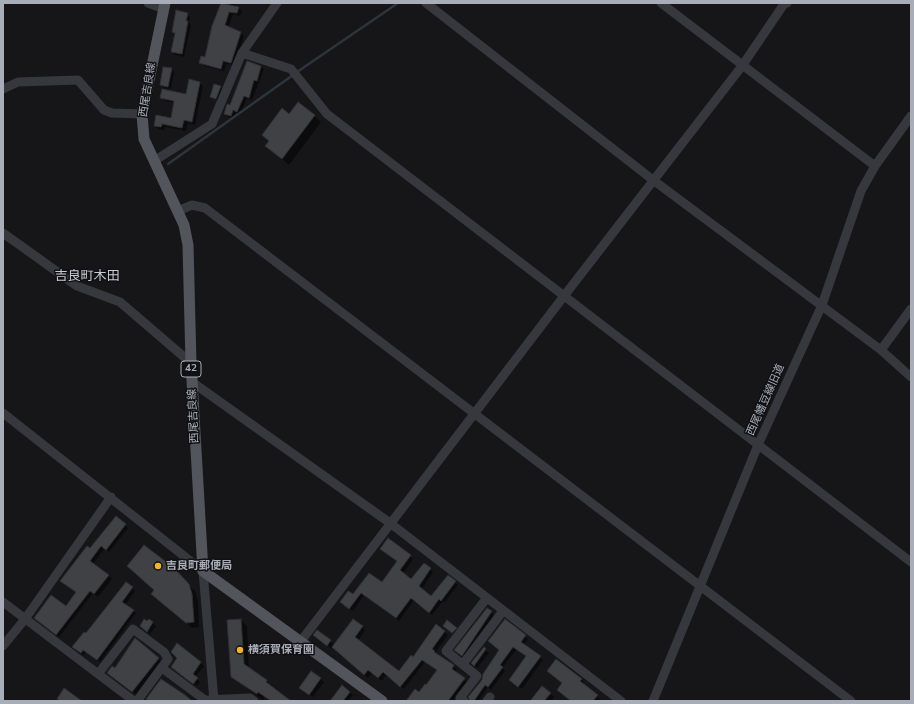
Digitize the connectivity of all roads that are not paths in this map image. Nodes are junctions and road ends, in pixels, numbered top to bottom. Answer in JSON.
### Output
{"nodes":[{"id":1,"x":148,"y":3,"type":"edge"},
{"id":2,"x":277,"y":3,"type":"edge"},
{"id":3,"x":426,"y":3,"type":"edge"},
{"id":4,"x":661,"y":3,"type":"edge"},
{"id":5,"x":787,"y":3,"type":"edge"},
{"id":6,"x":164,"y":6,"type":"edge"},
{"id":7,"x":242,"y":53,"type":"junction"},
{"id":8,"x":742,"y":66,"type":"junction"},
{"id":9,"x":3,"y":89,"type":"edge"},
{"id":10,"x":142,"y":114,"type":"junction"},
{"id":11,"x":911,"y":116,"type":"edge"},
{"id":12,"x":157,"y":166,"type":"junction"},
{"id":13,"x":874,"y":166,"type":"junction"},
{"id":14,"x":653,"y":180,"type":"junction"},
{"id":15,"x":178,"y":210,"type":"junction"},
{"id":16,"x":3,"y":233,"type":"edge"},
{"id":17,"x":564,"y":296,"type":"junction"},
{"id":18,"x":822,"y":305,"type":"junction"},
{"id":19,"x":911,"y":309,"type":"edge"},
{"id":20,"x":880,"y":350,"type":"junction"},
{"id":21,"x":190,"y":363,"type":"junction"},
{"id":22,"x":911,"y":376,"type":"edge"},
{"id":23,"x":192,"y":382,"type":"junction"},
{"id":24,"x":476,"y":413,"type":"junction"},
{"id":25,"x":3,"y":414,"type":"edge"},
{"id":26,"x":758,"y":445,"type":"junction"},
{"id":27,"x":111,"y":497,"type":"junction"},
{"id":28,"x":390,"y":524,"type":"junction"},
{"id":29,"x":911,"y":562,"type":"edge"},
{"id":30,"x":203,"y":571,"type":"junction"},
{"id":31,"x":702,"y":585,"type":"junction"},
{"id":32,"x":486,"y":599,"type":"junction"},
{"id":33,"x":3,"y":602,"type":"edge"},
{"id":34,"x":503,"y":611,"type":"junction"},
{"id":35,"x":25,"y":619,"type":"junction"},
{"id":36,"x":301,"y":641,"type":"junction"},
{"id":37,"x":3,"y":646,"type":"edge"},
{"id":38,"x":463,"y":664,"type":"junction"},
{"id":39,"x":162,"y":668,"type":"junction"},
{"id":40,"x":98,"y":674,"type":"junction"},
{"id":41,"x":214,"y":700,"type":"edge"},
{"id":42,"x":136,"y":701,"type":"edge"},
{"id":43,"x":254,"y":701,"type":"edge"},
{"id":44,"x":382,"y":701,"type":"edge"},
{"id":45,"x":464,"y":701,"type":"edge"},
{"id":46,"x":621,"y":701,"type":"edge"},
{"id":47,"x":653,"y":701,"type":"edge"},
{"id":48,"x":851,"y":701,"type":"edge"}],
"edges":[{"from":1,"to":6,"type":"street"},
{"from":2,"to":7,"type":"street"},
{"from":3,"to":14,"type":"street"},
{"from":4,"to":8,"type":"street"},
{"from":5,"to":8,"type":"street"},
{"from":6,"to":10,"type":"main road","name":"西尾吉良線","number":"42"},
{"from":7,"to":12,"type":"street"},
{"from":7,"to":17,"type":"street"},
{"from":8,"to":13,"type":"street"},
{"from":8,"to":14,"type":"street"},
{"from":9,"to":10,"type":"street"},
{"from":10,"to":12,"type":"main road","name":"西尾吉良線","number":"42"},
{"from":11,"to":13,"type":"street","name":"西尾幡豆線旧道"},
{"from":12,"to":15,"type":"main road","name":"西尾吉良線","number":"42"},
{"from":13,"to":18,"type":"street","name":"西尾幡豆線旧道"},
{"from":14,"to":17,"type":"street"},
{"from":14,"to":18,"type":"street"},
{"from":15,"to":21,"type":"main road","name":"西尾吉良線","number":"42"},
{"from":15,"to":24,"type":"street"},
{"from":16,"to":21,"type":"street"},
{"from":17,"to":24,"type":"street"},
{"from":17,"to":26,"type":"street"},
{"from":18,"to":20,"type":"street"},
{"from":18,"to":26,"type":"street","name":"西尾幡豆線旧道"},
{"from":19,"to":20,"type":"street"},
{"from":20,"to":22,"type":"street"},
{"from":21,"to":23,"type":"main road","name":"西尾吉良線","number":"42"},
{"from":23,"to":28,"type":"street"},
{"from":23,"to":30,"type":"main road","name":"西尾吉良線","number":"42"},
{"from":24,"to":28,"type":"street"},
{"from":24,"to":31,"type":"street"},
{"from":25,"to":27,"type":"street"},
{"from":26,"to":29,"type":"street"},
{"from":26,"to":31,"type":"street","name":"西尾幡豆線旧道"},
{"from":27,"to":30,"type":"street"},
{"from":27,"to":35,"type":"street"},
{"from":28,"to":32,"type":"street"},
{"from":28,"to":36,"type":"street"},
{"from":30,"to":36,"type":"main road"},
{"from":30,"to":41,"type":"street"},
{"from":31,"to":47,"type":"street","name":"西尾幡豆線旧道"},
{"from":31,"to":48,"type":"street"},
{"from":32,"to":34,"type":"street"},
{"from":32,"to":38,"type":"street"},
{"from":33,"to":35,"type":"street"},
{"from":34,"to":38,"type":"street"},
{"from":34,"to":46,"type":"street"},
{"from":35,"to":37,"type":"street"},
{"from":35,"to":40,"type":"street"},
{"from":36,"to":44,"type":"main road"},
{"from":38,"to":45,"type":"street"},
{"from":39,"to":40,"type":"street"},
{"from":39,"to":41,"type":"street"},
{"from":39,"to":42,"type":"street"},
{"from":40,"to":42,"type":"street"},
{"from":41,"to":43,"type":"street"}]}
